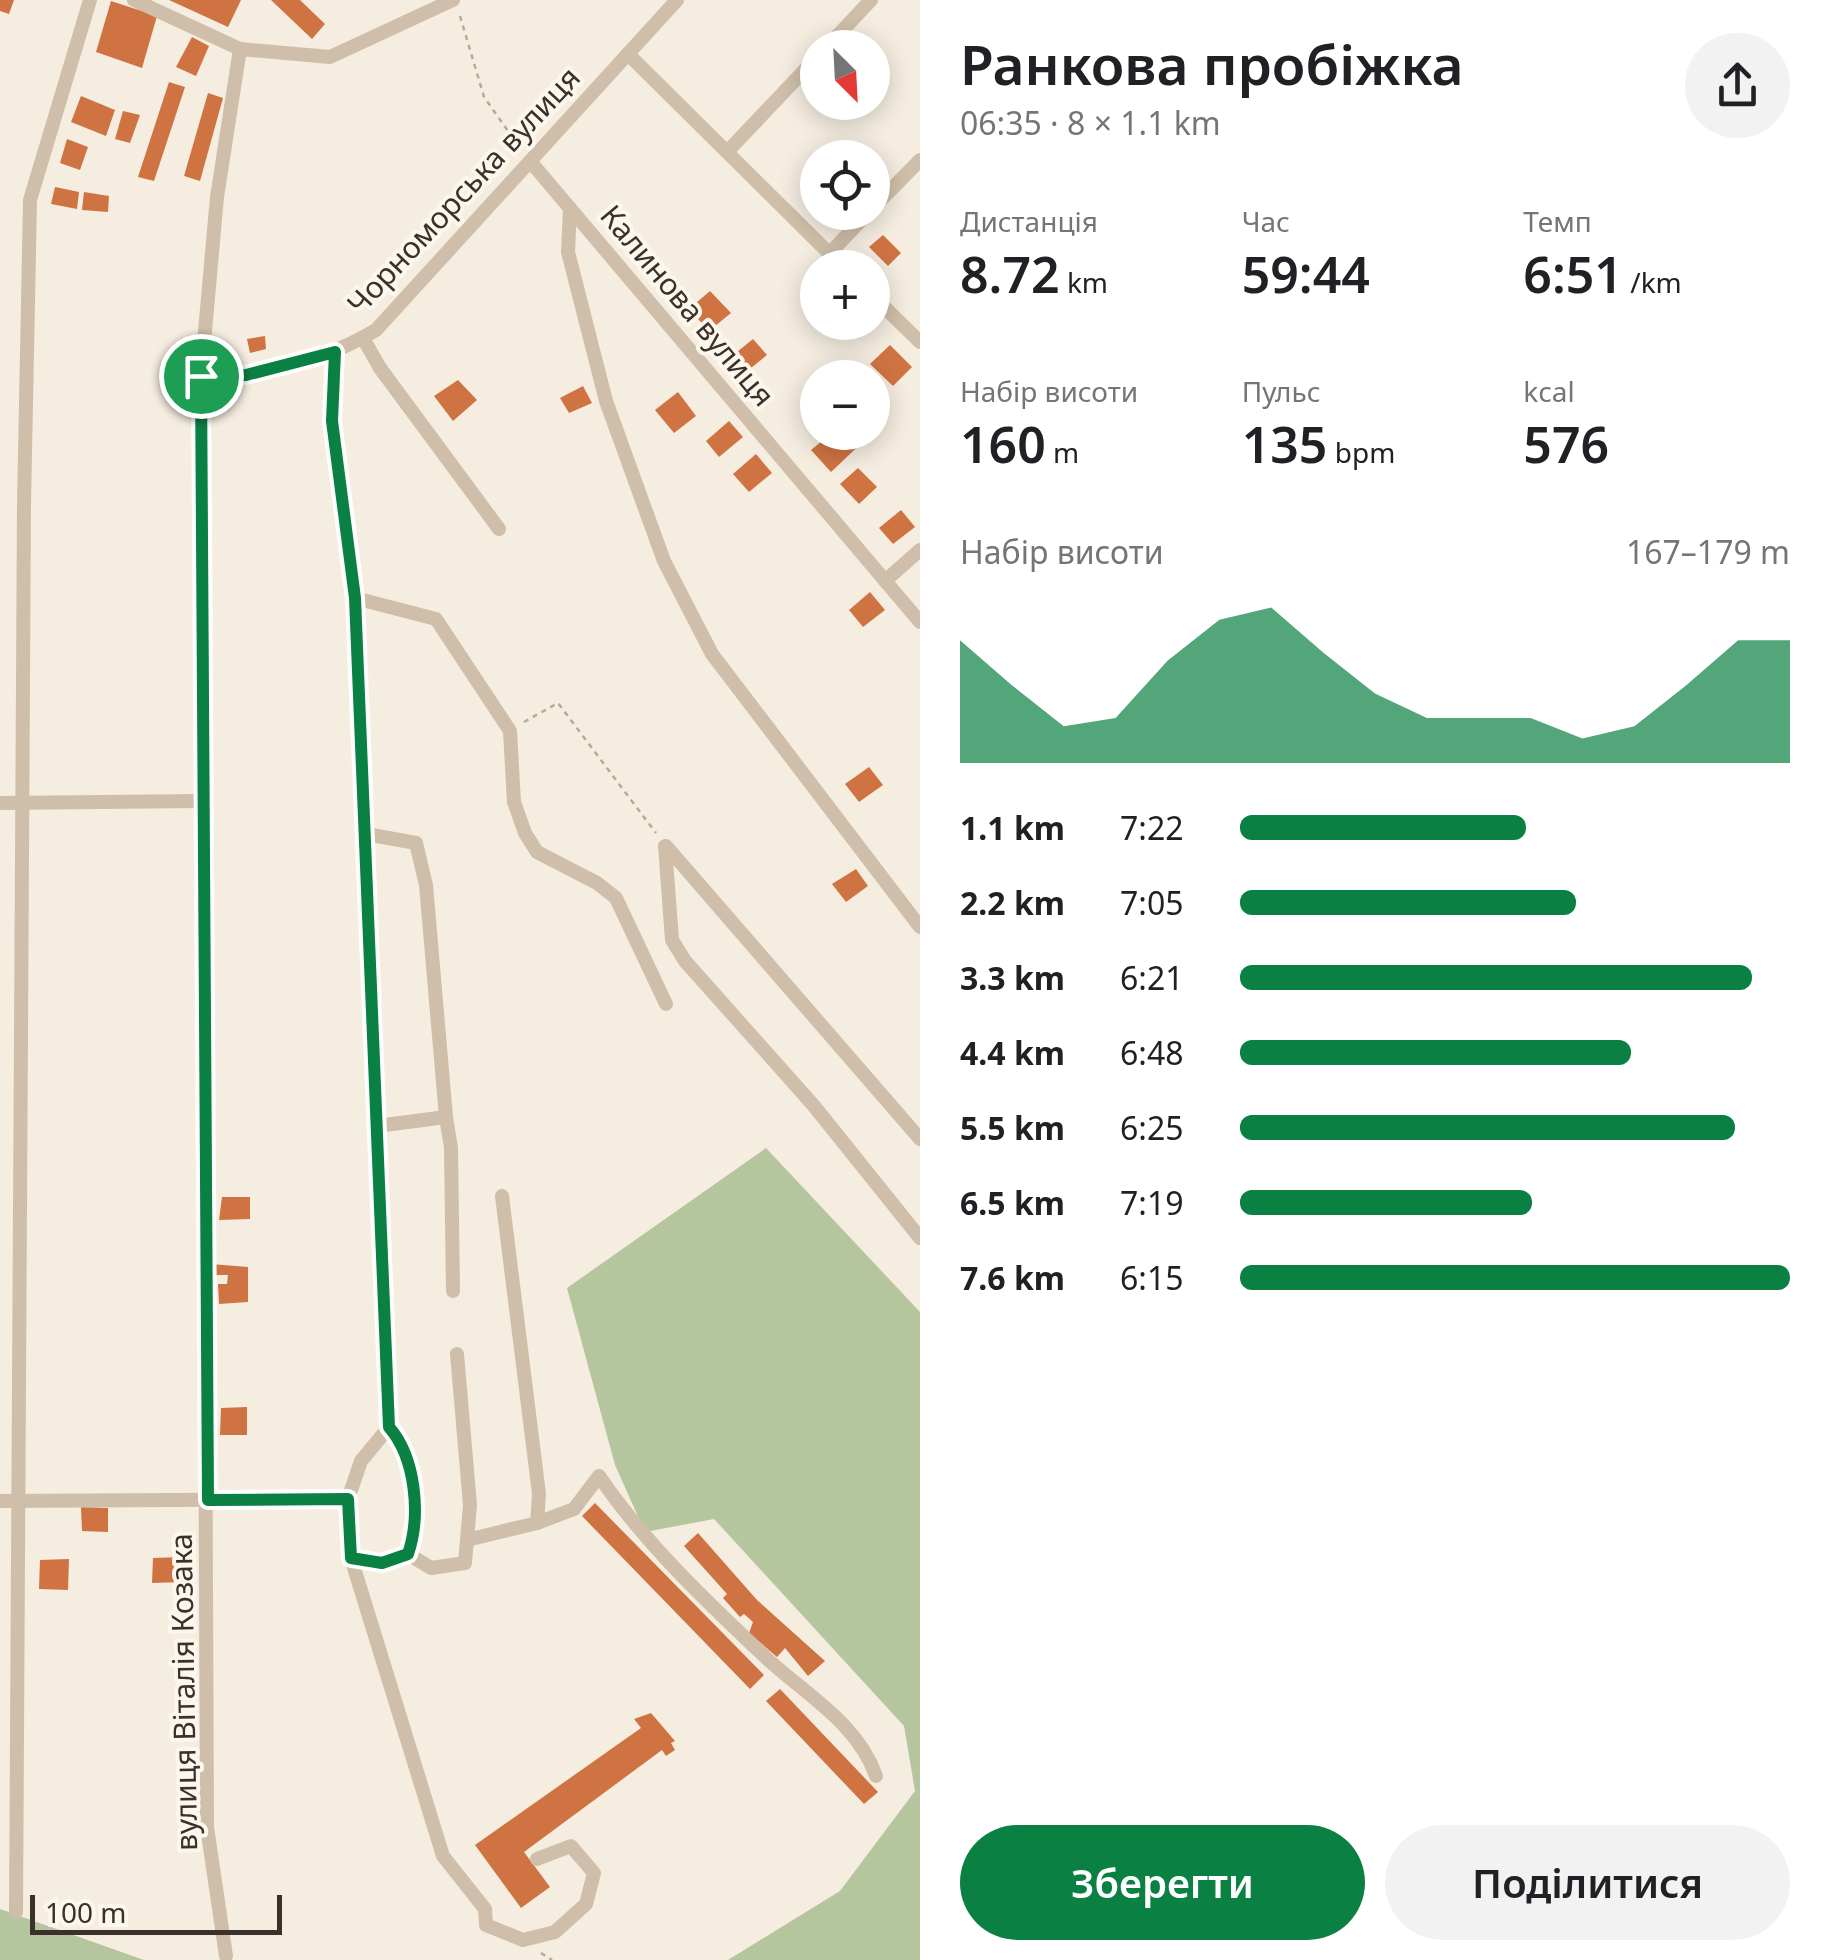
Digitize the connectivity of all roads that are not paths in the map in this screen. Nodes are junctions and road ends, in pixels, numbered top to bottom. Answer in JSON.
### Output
{"nodes":[{"id":1,"x":90,"y":0,"type":"edge"},
{"id":2,"x":134,"y":0,"type":"edge"},
{"id":3,"x":677,"y":0,"type":"edge"},
{"id":4,"x":871,"y":0,"type":"edge"},
{"id":5,"x":455,"y":5,"type":"edge"},
{"id":6,"x":843,"y":30,"type":"edge"},
{"id":7,"x":240,"y":48,"type":"junction"},
{"id":8,"x":628,"y":54,"type":"junction"},
{"id":9,"x":800,"y":75,"type":"edge"},
{"id":10,"x":727,"y":152,"type":"junction"},
{"id":11,"x":920,"y":160,"type":"edge"},
{"id":12,"x":530,"y":162,"type":"junction"},
{"id":13,"x":890,"y":191,"type":"edge"},
{"id":14,"x":570,"y":208,"type":"junction"},
{"id":15,"x":852,"y":230,"type":"edge"},
{"id":16,"x":827,"y":250,"type":"edge"},
{"id":17,"x":833,"y":250,"type":"edge"},
{"id":18,"x":890,"y":313,"type":"edge"},
{"id":19,"x":363,"y":338,"type":"junction"},
{"id":20,"x":920,"y":342,"type":"edge"},
{"id":21,"x":335,"y":352,"type":"junction"},
{"id":22,"x":201,"y":376,"type":"junction"},
{"id":23,"x":499,"y":528,"type":"dead end"},
{"id":24,"x":920,"y":550,"type":"edge"},
{"id":25,"x":885,"y":581,"type":"junction"},
{"id":26,"x":355,"y":598,"type":"junction"},
{"id":27,"x":920,"y":622,"type":"edge"},
{"id":28,"x":202,"y":801,"type":"junction"},
{"id":29,"x":0,"y":803,"type":"edge"},
{"id":30,"x":25,"y":803,"type":"junction"},
{"id":31,"x":366,"y":834,"type":"junction"},
{"id":32,"x":920,"y":927,"type":"edge"},
{"id":33,"x":666,"y":1004,"type":"dead end"},
{"id":34,"x":446,"y":1117,"type":"junction"},
{"id":35,"x":378,"y":1126,"type":"junction"},
{"id":36,"x":920,"y":1139,"type":"edge"},
{"id":37,"x":502,"y":1196,"type":"dead end"},
{"id":38,"x":920,"y":1238,"type":"edge"},
{"id":39,"x":454,"y":1291,"type":"dead end"},
{"id":40,"x":457,"y":1354,"type":"dead end"},
{"id":41,"x":389,"y":1427,"type":"junction"},
{"id":42,"x":348,"y":1499,"type":"junction"},
{"id":43,"x":208,"y":1500,"type":"junction"},
{"id":44,"x":0,"y":1501,"type":"edge"},
{"id":45,"x":20,"y":1501,"type":"junction"},
{"id":46,"x":537,"y":1523,"type":"junction"},
{"id":47,"x":467,"y":1540,"type":"junction"},
{"id":48,"x":408,"y":1554,"type":"junction"},
{"id":49,"x":351,"y":1558,"type":"junction"},
{"id":50,"x":876,"y":1776,"type":"dead end"},
{"id":51,"x":537,"y":1859,"type":"dead end"},
{"id":52,"x":16,"y":1912,"type":"dead end"},
{"id":53,"x":226,"y":1956,"type":"dead end"}],
"edges":[{"from":1,"to":30,"type":"street"},
{"from":2,"to":7,"type":"street"},
{"from":3,"to":8,"type":"street","name":"Чорноморська вулиця"},
{"from":4,"to":6,"type":"street"},
{"from":5,"to":7,"type":"street"},
{"from":7,"to":22,"type":"street","name":"вулиця Віталія Козака"},
{"from":8,"to":10,"type":"street"},
{"from":8,"to":12,"type":"street","name":"Чорноморська вулиця"},
{"from":9,"to":10,"type":"street"},
{"from":10,"to":16,"type":"street"},
{"from":11,"to":13,"type":"street"},
{"from":12,"to":14,"type":"street","name":"Калинова вулиця"},
{"from":12,"to":19,"type":"street","name":"Чорноморська вулиця"},
{"from":14,"to":25,"type":"street","name":"Калинова вулиця"},
{"from":14,"to":32,"type":"street"},
{"from":15,"to":17,"type":"street"},
{"from":18,"to":20,"type":"street"},
{"from":19,"to":21,"type":"street","name":"Чорноморська вулиця"},
{"from":19,"to":23,"type":"street"},
{"from":21,"to":22,"type":"street","name":"Чорноморська вулиця"},
{"from":21,"to":26,"type":"street"},
{"from":22,"to":28,"type":"street","name":"вулиця Віталія Козака"},
{"from":24,"to":25,"type":"street"},
{"from":25,"to":27,"type":"street","name":"Калинова вулиця"},
{"from":26,"to":31,"type":"street"},
{"from":26,"to":33,"type":"street"},
{"from":28,"to":30,"type":"street"},
{"from":28,"to":43,"type":"street","name":"вулиця Віталія Козака"},
{"from":29,"to":30,"type":"street"},
{"from":30,"to":45,"type":"street"},
{"from":31,"to":34,"type":"street"},
{"from":31,"to":35,"type":"street"},
{"from":34,"to":35,"type":"street"},
{"from":34,"to":39,"type":"street"},
{"from":35,"to":41,"type":"street"},
{"from":36,"to":38,"type":"street"},
{"from":37,"to":46,"type":"street"},
{"from":40,"to":47,"type":"street"},
{"from":41,"to":42,"type":"street"},
{"from":41,"to":48,"type":"street"},
{"from":42,"to":43,"type":"street"},
{"from":42,"to":49,"type":"street"},
{"from":43,"to":45,"type":"street"},
{"from":43,"to":53,"type":"street","name":"вулиця Віталія Козака"},
{"from":44,"to":45,"type":"street"},
{"from":45,"to":52,"type":"street"},
{"from":46,"to":47,"type":"street"},
{"from":46,"to":50,"type":"street"},
{"from":47,"to":48,"type":"street"},
{"from":48,"to":49,"type":"street"},
{"from":49,"to":51,"type":"street"}]}
